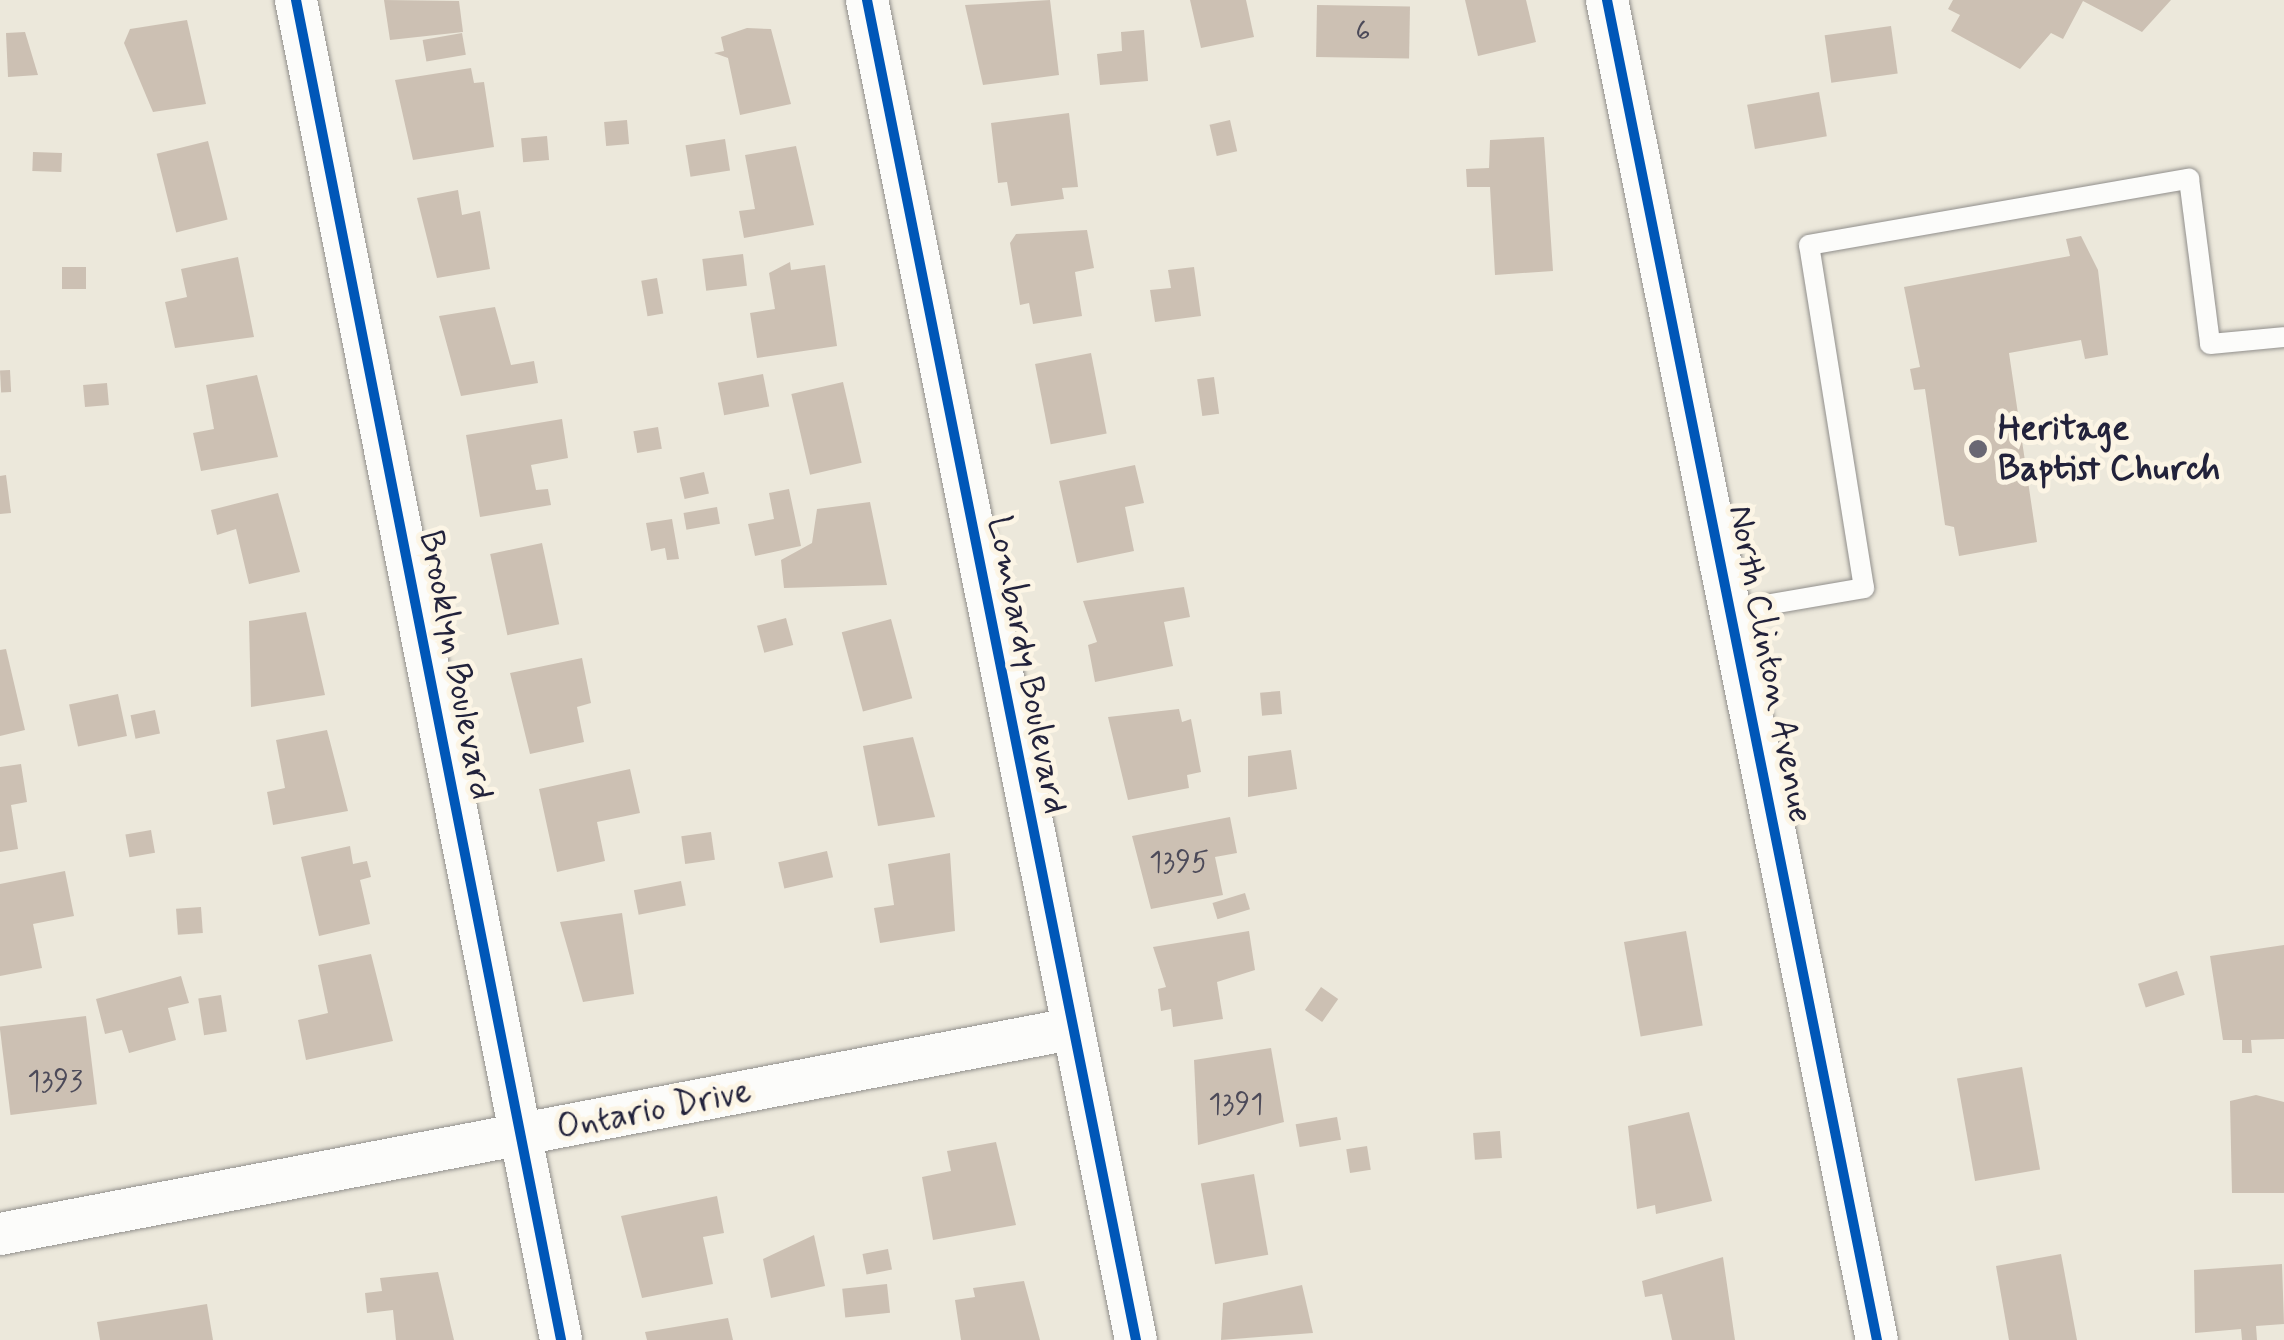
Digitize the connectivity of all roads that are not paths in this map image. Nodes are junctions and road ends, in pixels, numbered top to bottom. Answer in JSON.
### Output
{"nodes":[{"id":1,"x":296,"y":0,"type":"edge"},
{"id":2,"x":868,"y":0,"type":"edge"},
{"id":3,"x":1607,"y":0,"type":"edge"},
{"id":4,"x":2284,"y":337,"type":"edge"},
{"id":5,"x":1732,"y":611,"type":"junction"},
{"id":6,"x":1071,"y":1029,"type":"junction"},
{"id":7,"x":522,"y":1135,"type":"junction"},
{"id":8,"x":0,"y":1234,"type":"edge"},
{"id":9,"x":561,"y":1340,"type":"edge"},
{"id":10,"x":1136,"y":1340,"type":"edge"},
{"id":11,"x":1877,"y":1340,"type":"edge"}],
"edges":[{"from":1,"to":7,"type":"street","name":"Brooklyn Boulevard"},
{"from":2,"to":6,"type":"street","name":"Lombardy Boulevard"},
{"from":3,"to":5,"type":"street","name":"North Clinton Avenue"},
{"from":4,"to":5,"type":"lane"},
{"from":5,"to":11,"type":"street","name":"North Clinton Avenue"},
{"from":6,"to":7,"type":"street","name":"Ontario Drive"},
{"from":6,"to":10,"type":"street","name":"Lombardy Boulevard"},
{"from":7,"to":8,"type":"street","name":"Ontario Drive"},
{"from":7,"to":9,"type":"street","name":"Brooklyn Boulevard"}]}
